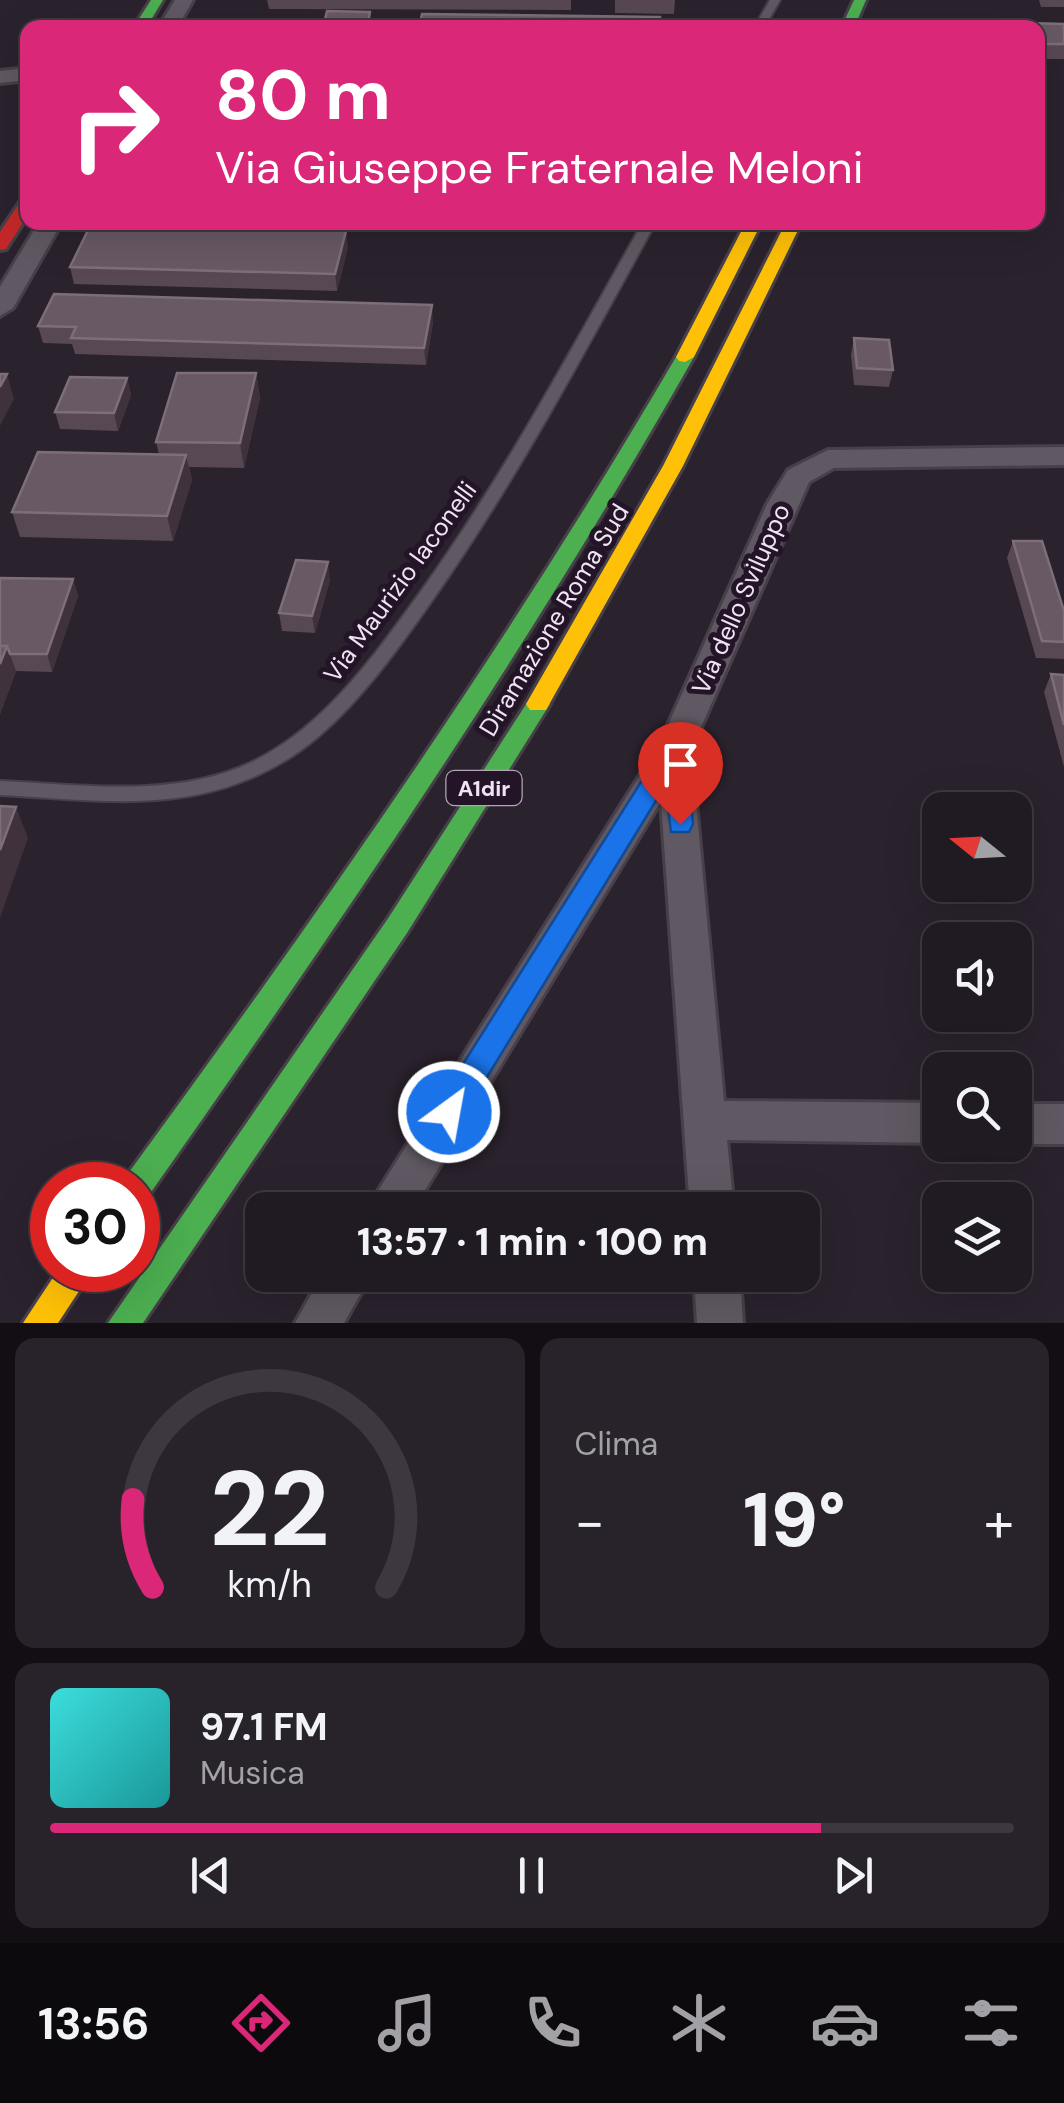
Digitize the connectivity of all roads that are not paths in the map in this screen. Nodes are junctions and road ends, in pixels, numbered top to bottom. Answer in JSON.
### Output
{"nodes":[{"id":1,"x":20,"y":214,"type":"edge"},
{"id":2,"x":46,"y":230,"type":"edge"},
{"id":3,"x":645,"y":230,"type":"edge"},
{"id":4,"x":750,"y":230,"type":"edge"},
{"id":5,"x":790,"y":230,"type":"edge"},
{"id":6,"x":0,"y":245,"type":"edge"},
{"id":7,"x":0,"y":308,"type":"edge"},
{"id":8,"x":1064,"y":456,"type":"edge"},
{"id":9,"x":674,"y":750,"type":"junction"},
{"id":10,"x":0,"y":788,"type":"edge"},
{"id":11,"x":706,"y":1120,"type":"junction"},
{"id":12,"x":922,"y":1123,"type":"edge"},
{"id":13,"x":1032,"y":1124,"type":"edge"},
{"id":14,"x":1064,"y":1124,"type":"edge"},
{"id":15,"x":154,"y":1162,"type":"edge"},
{"id":16,"x":399,"y":1192,"type":"edge"},
{"id":17,"x":711,"y":1192,"type":"edge"},
{"id":18,"x":60,"y":1292,"type":"edge"},
{"id":19,"x":337,"y":1292,"type":"edge"},
{"id":20,"x":718,"y":1292,"type":"edge"},
{"id":21,"x":38,"y":1323,"type":"edge"},
{"id":22,"x":124,"y":1323,"type":"edge"},
{"id":23,"x":318,"y":1323,"type":"edge"},
{"id":24,"x":720,"y":1323,"type":"edge"}],
"edges":[{"from":1,"to":6,"type":"main road"},
{"from":2,"to":7,"type":"street"},
{"from":3,"to":10,"type":"lane","name":"Via Maurizio Iaconelli"},
{"from":4,"to":15,"type":"main road","name":"Diramazione Roma Sud","number":"A1dir"},
{"from":5,"to":22,"type":"main road","name":"Diramazione Roma Sud","number":"A1dir"},
{"from":8,"to":9,"type":"street","name":"Via dello Sviluppo"},
{"from":9,"to":11,"type":"street"},
{"from":9,"to":16,"type":"street","name":"Via dello Sviluppo"},
{"from":11,"to":12,"type":"street"},
{"from":11,"to":17,"type":"street"},
{"from":13,"to":14,"type":"street"},
{"from":18,"to":21,"type":"main road"},
{"from":19,"to":23,"type":"street"},
{"from":20,"to":24,"type":"street"}]}
